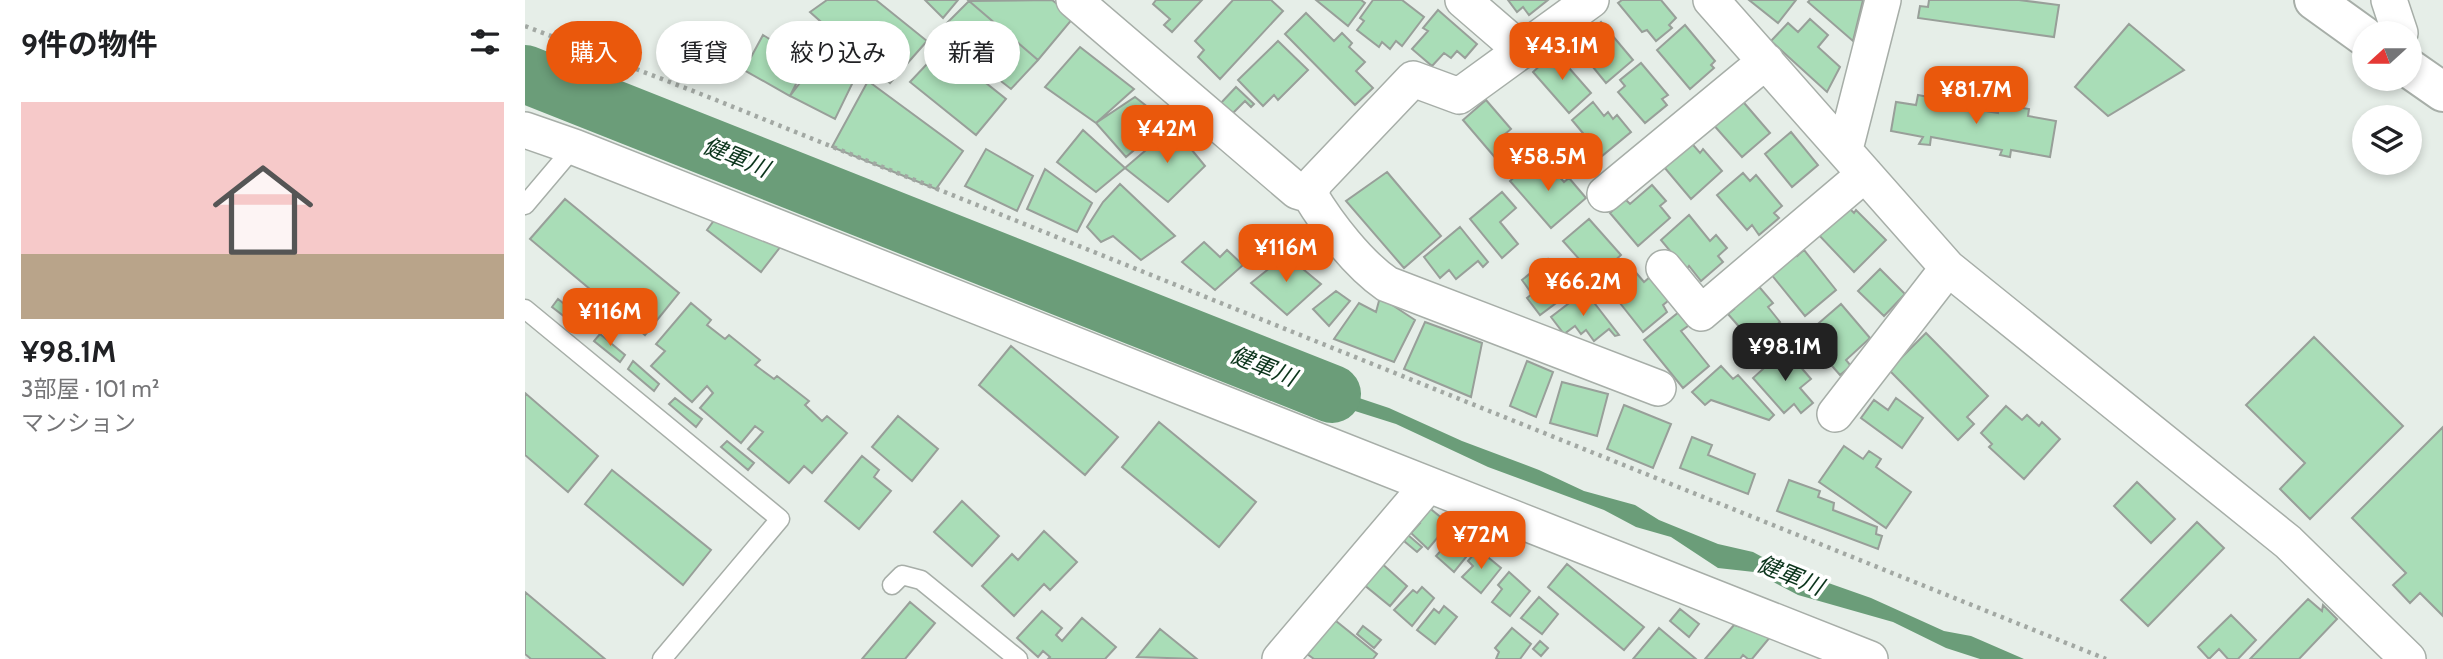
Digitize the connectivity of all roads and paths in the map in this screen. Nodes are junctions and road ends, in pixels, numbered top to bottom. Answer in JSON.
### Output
{"nodes":[{"id":1,"x":1074,"y":0,"type":"edge"},
{"id":2,"x":1463,"y":0,"type":"edge"},
{"id":3,"x":1591,"y":0,"type":"edge"},
{"id":4,"x":1711,"y":0,"type":"edge"},
{"id":5,"x":1884,"y":0,"type":"edge"},
{"id":6,"x":2314,"y":0,"type":"edge"},
{"id":7,"x":2389,"y":0,"type":"edge"},
{"id":8,"x":2396,"y":21,"type":"edge"},
{"id":9,"x":525,"y":26,"type":"edge"},
{"id":10,"x":2352,"y":27,"type":"edge"},
{"id":11,"x":1522,"y":51,"type":"junction"},
{"id":12,"x":1766,"y":61,"type":"junction"},
{"id":13,"x":525,"y":130,"type":"edge"},
{"id":14,"x":573,"y":147,"type":"junction"},
{"id":15,"x":1855,"y":161,"type":"junction"},
{"id":16,"x":1605,"y":194,"type":"dead end"},
{"id":17,"x":1310,"y":195,"type":"junction"},
{"id":18,"x":525,"y":205,"type":"edge"},
{"id":19,"x":1664,"y":268,"type":"dead end"},
{"id":20,"x":1948,"y":268,"type":"junction"},
{"id":21,"x":525,"y":309,"type":"edge"},
{"id":22,"x":1658,"y":388,"type":"dead end"},
{"id":23,"x":1835,"y":414,"type":"dead end"},
{"id":24,"x":1428,"y":485,"type":"junction"},
{"id":25,"x":892,"y":584,"type":"dead end"},
{"id":26,"x":661,"y":659,"type":"edge"},
{"id":27,"x":1018,"y":659,"type":"edge"},
{"id":28,"x":1280,"y":659,"type":"edge"},
{"id":29,"x":1870,"y":659,"type":"edge"},
{"id":30,"x":2106,"y":659,"type":"edge"},
{"id":31,"x":2408,"y":659,"type":"edge"}],
"edges":[{"from":1,"to":17,"type":"street"},
{"from":2,"to":11,"type":"street"},
{"from":3,"to":11,"type":"street"},
{"from":4,"to":12,"type":"street"},
{"from":5,"to":15,"type":"street"},
{"from":6,"to":10,"type":"main road"},
{"from":7,"to":8,"type":"street"},
{"from":9,"to":30,"type":"path"},
{"from":11,"to":17,"type":"street"},
{"from":12,"to":15,"type":"street"},
{"from":12,"to":16,"type":"street"},
{"from":13,"to":14,"type":"street"},
{"from":14,"to":18,"type":"lane"},
{"from":14,"to":24,"type":"street"},
{"from":15,"to":19,"type":"street"},
{"from":15,"to":20,"type":"street"},
{"from":17,"to":22,"type":"street"},
{"from":20,"to":23,"type":"street"},
{"from":20,"to":31,"type":"street"},
{"from":21,"to":26,"type":"lane"},
{"from":24,"to":28,"type":"street"},
{"from":24,"to":29,"type":"street"},
{"from":25,"to":27,"type":"lane"}]}
